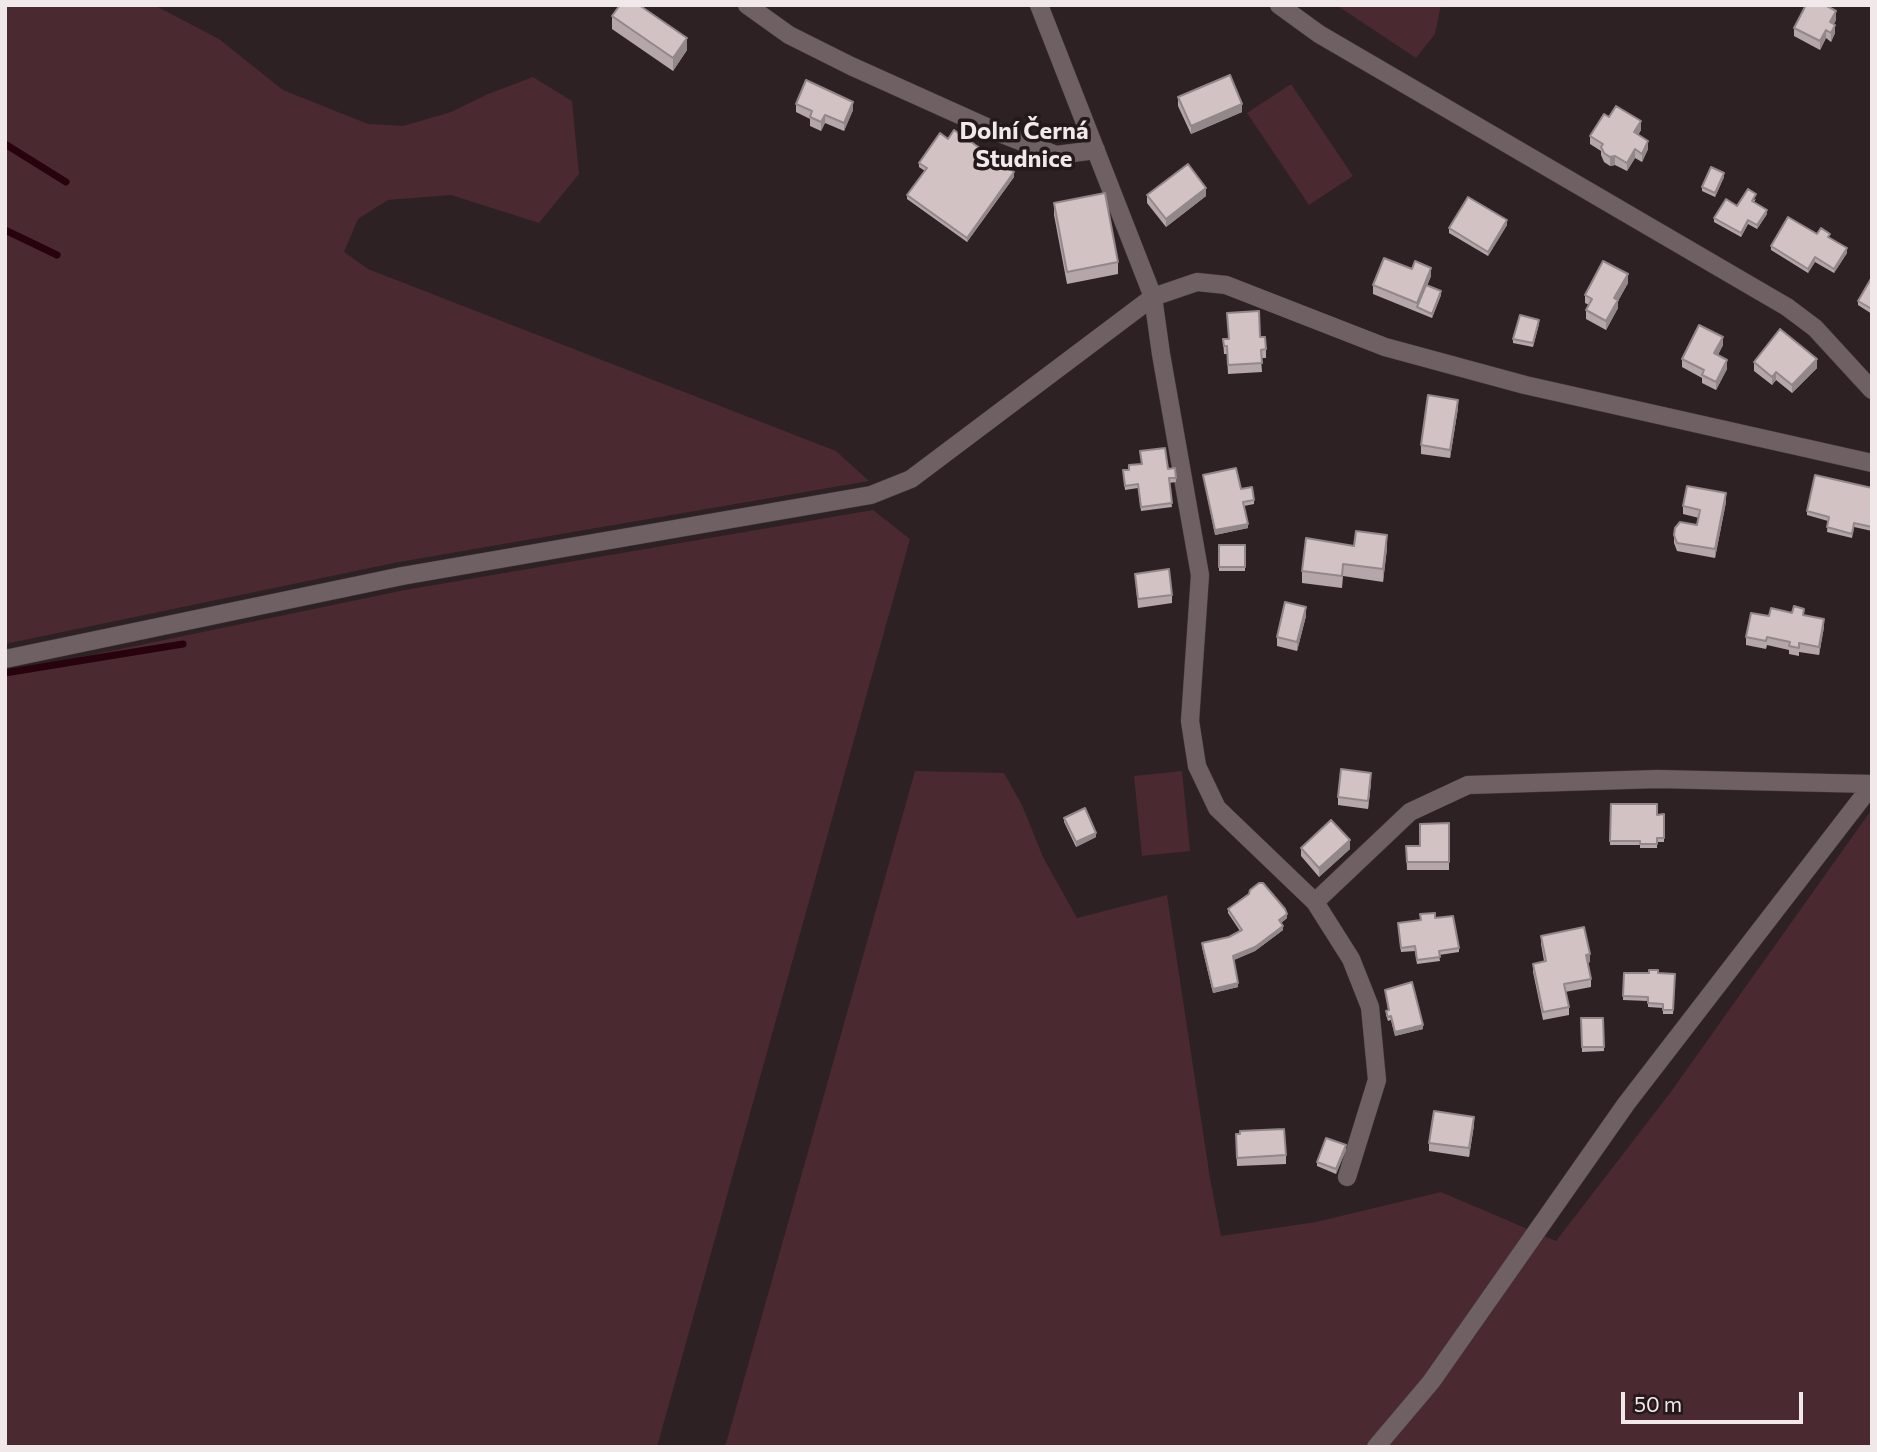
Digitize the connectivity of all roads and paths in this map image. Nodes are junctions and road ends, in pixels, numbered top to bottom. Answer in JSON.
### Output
{"nodes":[{"id":1,"x":747,"y":5,"type":"edge"},
{"id":2,"x":1039,"y":5,"type":"edge"},
{"id":3,"x":1279,"y":5,"type":"edge"},
{"id":4,"x":1096,"y":150,"type":"junction"},
{"id":5,"x":1153,"y":297,"type":"junction"},
{"id":6,"x":1872,"y":390,"type":"edge"},
{"id":7,"x":1872,"y":463,"type":"edge"},
{"id":8,"x":5,"y":659,"type":"edge"},
{"id":9,"x":1872,"y":785,"type":"edge"},
{"id":10,"x":1315,"y":902,"type":"junction"},
{"id":11,"x":1347,"y":1177,"type":"dead end"},
{"id":12,"x":1376,"y":1447,"type":"edge"}],
"edges":[{"from":1,"to":4,"type":"street"},
{"from":2,"to":4,"type":"street"},
{"from":3,"to":6,"type":"street"},
{"from":4,"to":5,"type":"street"},
{"from":5,"to":7,"type":"street"},
{"from":5,"to":8,"type":"street"},
{"from":5,"to":10,"type":"street"},
{"from":9,"to":10,"type":"street"},
{"from":9,"to":12,"type":"street"},
{"from":10,"to":11,"type":"street"}]}
